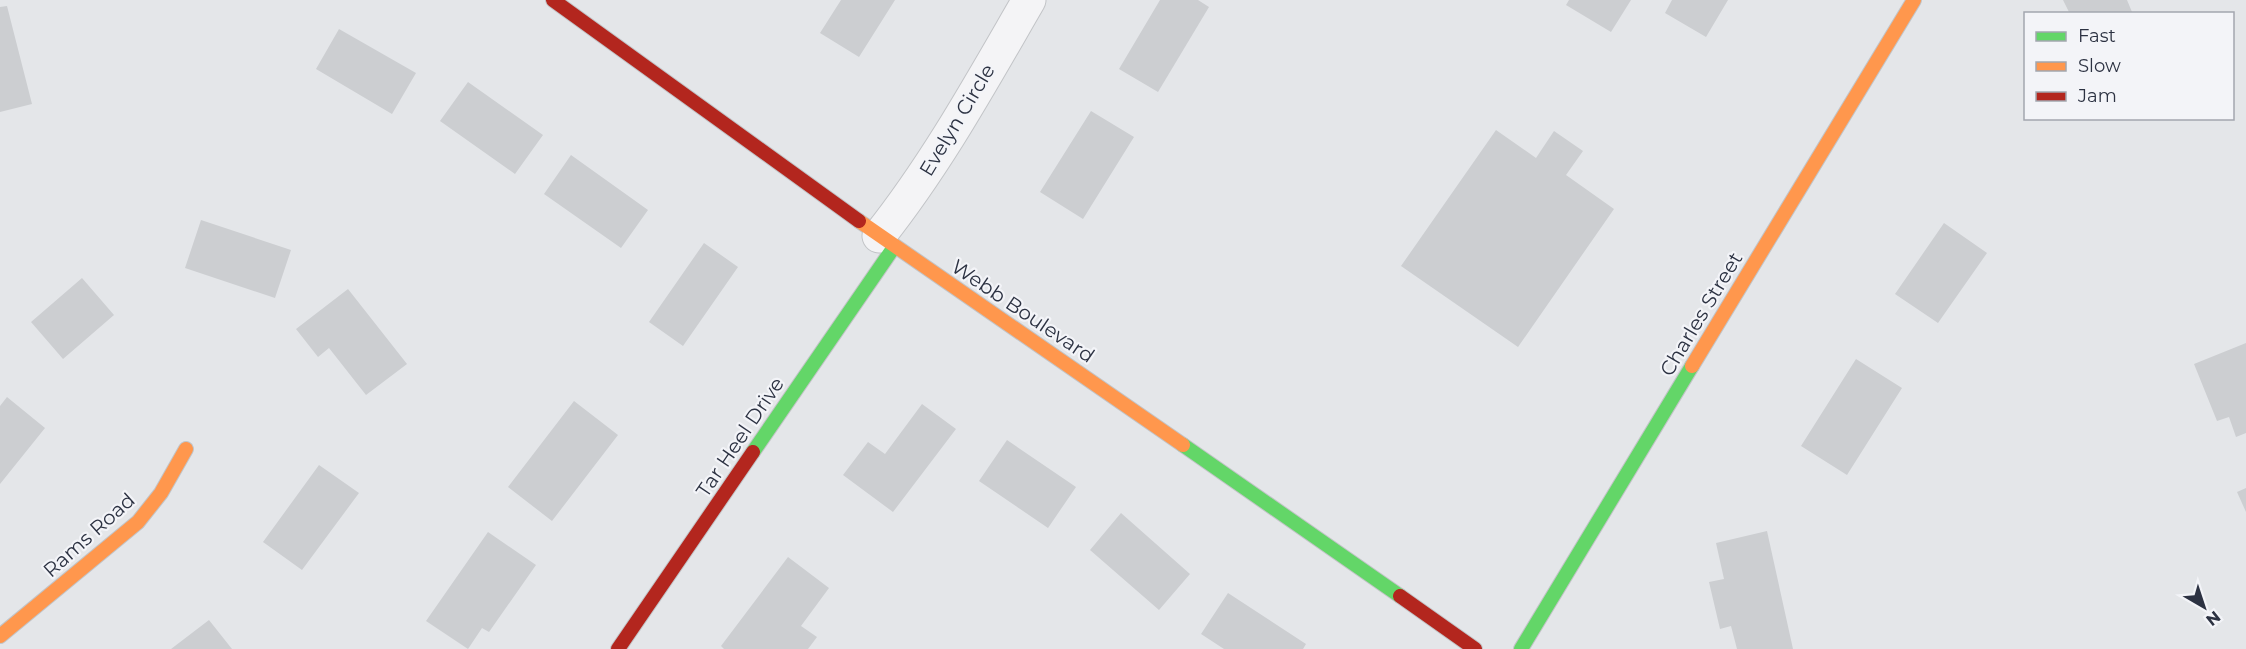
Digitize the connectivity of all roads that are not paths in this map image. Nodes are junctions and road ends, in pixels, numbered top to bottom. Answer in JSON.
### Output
{"nodes":[{"id":1,"x":553,"y":0,"type":"edge"},
{"id":2,"x":1029,"y":0,"type":"edge"},
{"id":3,"x":1914,"y":0,"type":"edge"},
{"id":4,"x":886,"y":242,"type":"junction"},
{"id":5,"x":186,"y":449,"type":"dead end"},
{"id":6,"x":0,"y":636,"type":"edge"},
{"id":7,"x":618,"y":649,"type":"edge"},
{"id":8,"x":1475,"y":649,"type":"edge"},
{"id":9,"x":1521,"y":649,"type":"edge"}],
"edges":[{"from":1,"to":4,"type":"street","name":"Webb Boulevard"},
{"from":2,"to":4,"type":"street","name":"Evelyn Circle"},
{"from":3,"to":9,"type":"street","name":"Charles Street"},
{"from":4,"to":7,"type":"street","name":"Tar Heel Drive"},
{"from":4,"to":8,"type":"street","name":"Webb Boulevard"},
{"from":5,"to":6,"type":"street","name":"Rams Road"}]}
